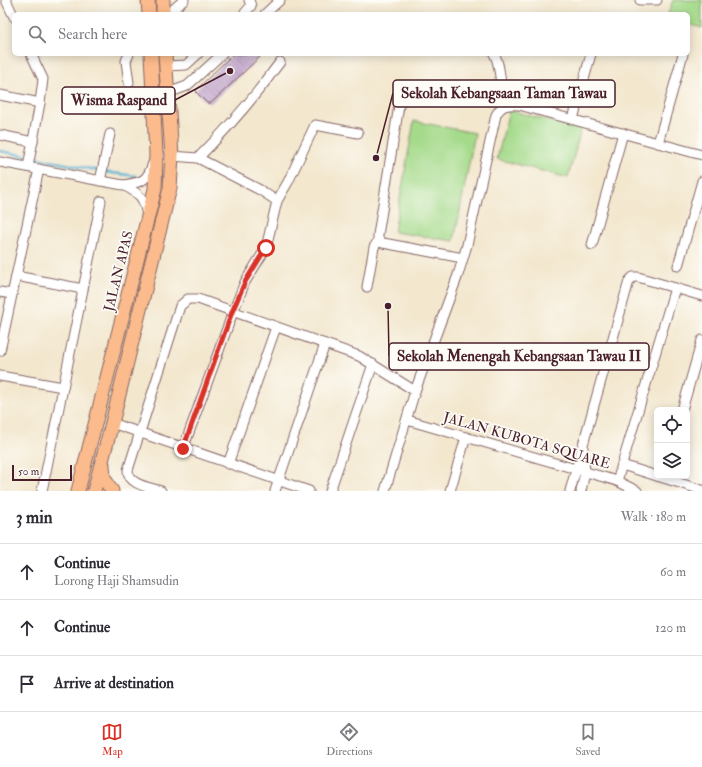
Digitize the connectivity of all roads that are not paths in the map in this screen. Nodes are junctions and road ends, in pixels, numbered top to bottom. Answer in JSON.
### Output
{"nodes":[{"id":1,"x":6,"y":0,"type":"edge"},
{"id":2,"x":148,"y":0,"type":"edge"},
{"id":3,"x":163,"y":0,"type":"edge"},
{"id":4,"x":184,"y":0,"type":"edge"},
{"id":5,"x":249,"y":0,"type":"edge"},
{"id":6,"x":280,"y":0,"type":"edge"},
{"id":7,"x":640,"y":0,"type":"edge"},
{"id":8,"x":657,"y":0,"type":"edge"},
{"id":9,"x":149,"y":12,"type":"edge"},
{"id":10,"x":164,"y":12,"type":"edge"},
{"id":11,"x":170,"y":12,"type":"edge"},
{"id":12,"x":246,"y":12,"type":"edge"},
{"id":13,"x":267,"y":12,"type":"edge"},
{"id":14,"x":12,"y":13,"type":"edge"},
{"id":15,"x":32,"y":56,"type":"edge"},
{"id":16,"x":128,"y":56,"type":"edge"},
{"id":17,"x":151,"y":56,"type":"edge"},
{"id":18,"x":196,"y":56,"type":"edge"},
{"id":19,"x":220,"y":56,"type":"edge"},
{"id":20,"x":495,"y":56,"type":"edge"},
{"id":21,"x":590,"y":56,"type":"edge"},
{"id":22,"x":682,"y":56,"type":"edge"},
{"id":23,"x":166,"y":60,"type":"edge"},
{"id":24,"x":280,"y":62,"type":"dead end"},
{"id":25,"x":129,"y":83,"type":"dead end"},
{"id":26,"x":402,"y":87,"type":"dead end"},
{"id":27,"x":168,"y":93,"type":"junction"},
{"id":28,"x":0,"y":95,"type":"edge"},
{"id":29,"x":40,"y":103,"type":"junction"},
{"id":30,"x":503,"y":106,"type":"junction"},
{"id":31,"x":573,"y":119,"type":"junction"},
{"id":32,"x":358,"y":133,"type":"dead end"},
{"id":33,"x":624,"y":133,"type":"junction"},
{"id":34,"x":110,"y":134,"type":"dead end"},
{"id":35,"x":0,"y":135,"type":"edge"},
{"id":36,"x":658,"y":143,"type":"junction"},
{"id":37,"x":32,"y":145,"type":"junction"},
{"id":38,"x":156,"y":154,"type":"junction"},
{"id":39,"x":702,"y":155,"type":"edge"},
{"id":40,"x":172,"y":156,"type":"junction"},
{"id":41,"x":198,"y":158,"type":"junction"},
{"id":42,"x":0,"y":162,"type":"edge"},
{"id":43,"x":29,"y":164,"type":"junction"},
{"id":44,"x":38,"y":169,"type":"junction"},
{"id":45,"x":101,"y":178,"type":"junction"},
{"id":46,"x":702,"y":181,"type":"edge"},
{"id":47,"x":123,"y":185,"type":"junction"},
{"id":48,"x":101,"y":201,"type":"dead end"},
{"id":49,"x":277,"y":201,"type":"junction"},
{"id":50,"x":148,"y":219,"type":"junction"},
{"id":51,"x":378,"y":241,"type":"junction"},
{"id":52,"x":592,"y":245,"type":"dead end"},
{"id":53,"x":463,"y":258,"type":"junction"},
{"id":54,"x":678,"y":266,"type":"dead end"},
{"id":55,"x":16,"y":276,"type":"junction"},
{"id":56,"x":367,"y":287,"type":"dead end"},
{"id":57,"x":675,"y":288,"type":"junction"},
{"id":58,"x":83,"y":289,"type":"junction"},
{"id":59,"x":0,"y":292,"type":"edge"},
{"id":60,"x":12,"y":294,"type":"junction"},
{"id":61,"x":702,"y":296,"type":"edge"},
{"id":62,"x":232,"y":312,"type":"junction"},
{"id":63,"x":276,"y":327,"type":"junction"},
{"id":64,"x":702,"y":340,"type":"edge"},
{"id":65,"x":325,"y":344,"type":"junction"},
{"id":66,"x":0,"y":351,"type":"edge"},
{"id":67,"x":129,"y":353,"type":"junction"},
{"id":68,"x":373,"y":364,"type":"junction"},
{"id":69,"x":0,"y":376,"type":"edge"},
{"id":70,"x":63,"y":387,"type":"junction"},
{"id":71,"x":415,"y":391,"type":"junction"},
{"id":72,"x":683,"y":407,"type":"edge"},
{"id":73,"x":96,"y":420,"type":"junction"},
{"id":74,"x":407,"y":420,"type":"junction"},
{"id":75,"x":112,"y":426,"type":"junction"},
{"id":76,"x":139,"y":434,"type":"junction"},
{"id":77,"x":466,"y":437,"type":"junction"},
{"id":78,"x":582,"y":442,"type":"junction"},
{"id":79,"x":183,"y":449,"type":"junction"},
{"id":80,"x":102,"y":459,"type":"junction"},
{"id":81,"x":228,"y":464,"type":"junction"},
{"id":82,"x":622,"y":465,"type":"junction"},
{"id":83,"x":575,"y":469,"type":"junction"},
{"id":84,"x":585,"y":472,"type":"junction"},
{"id":85,"x":654,"y":474,"type":"edge"},
{"id":86,"x":669,"y":479,"type":"edge"},
{"id":87,"x":278,"y":481,"type":"junction"},
{"id":88,"x":617,"y":481,"type":"junction"},
{"id":89,"x":78,"y":490,"type":"edge"},
{"id":90,"x":632,"y":490,"type":"edge"},
{"id":91,"x":702,"y":490,"type":"edge"},
{"id":92,"x":42,"y":491,"type":"edge"},
{"id":93,"x":94,"y":491,"type":"edge"},
{"id":94,"x":112,"y":491,"type":"edge"},
{"id":95,"x":161,"y":491,"type":"edge"},
{"id":96,"x":275,"y":491,"type":"edge"},
{"id":97,"x":309,"y":491,"type":"edge"},
{"id":98,"x":330,"y":491,"type":"edge"},
{"id":99,"x":386,"y":491,"type":"edge"},
{"id":100,"x":452,"y":491,"type":"edge"},
{"id":101,"x":570,"y":491,"type":"edge"},
{"id":102,"x":581,"y":491,"type":"edge"}],
"edges":[{"from":1,"to":14,"type":"street"},
{"from":2,"to":9,"type":"highway"},
{"from":3,"to":10,"type":"highway"},
{"from":4,"to":11,"type":"street"},
{"from":5,"to":12,"type":"street"},
{"from":6,"to":13,"type":"street"},
{"from":7,"to":8,"type":"street"},
{"from":15,"to":29,"type":"street"},
{"from":16,"to":25,"type":"street"},
{"from":17,"to":38,"type":"highway","name":"JALAN APAS"},
{"from":18,"to":23,"type":"street"},
{"from":19,"to":27,"type":"street"},
{"from":20,"to":30,"type":"street"},
{"from":21,"to":31,"type":"street"},
{"from":22,"to":36,"type":"street"},
{"from":23,"to":27,"type":"highway"},
{"from":24,"to":41,"type":"street"},
{"from":26,"to":51,"type":"street"},
{"from":27,"to":40,"type":"highway"},
{"from":28,"to":29,"type":"street"},
{"from":29,"to":37,"type":"street"},
{"from":30,"to":31,"type":"street"},
{"from":30,"to":53,"type":"street"},
{"from":31,"to":33,"type":"street"},
{"from":32,"to":49,"type":"street"},
{"from":33,"to":36,"type":"street"},
{"from":33,"to":52,"type":"street"},
{"from":34,"to":45,"type":"street"},
{"from":35,"to":37,"type":"street"},
{"from":36,"to":39,"type":"street"},
{"from":37,"to":43,"type":"street"},
{"from":38,"to":47,"type":"street"},
{"from":38,"to":50,"type":"highway","name":"JALAN APAS"},
{"from":40,"to":41,"type":"street"},
{"from":40,"to":67,"type":"highway"},
{"from":41,"to":49,"type":"street"},
{"from":42,"to":43,"type":"street"},
{"from":43,"to":44,"type":"street"},
{"from":44,"to":45,"type":"street"},
{"from":44,"to":55,"type":"street"},
{"from":45,"to":47,"type":"street"},
{"from":46,"to":54,"type":"street"},
{"from":47,"to":50,"type":"street"},
{"from":48,"to":58,"type":"street"},
{"from":49,"to":62,"type":"street"},
{"from":50,"to":73,"type":"highway","name":"JALAN APAS"},
{"from":51,"to":53,"type":"street"},
{"from":51,"to":56,"type":"street"},
{"from":53,"to":71,"type":"street"},
{"from":55,"to":58,"type":"street"},
{"from":55,"to":60,"type":"street"},
{"from":57,"to":61,"type":"street"},
{"from":57,"to":78,"type":"street"},
{"from":57,"to":82,"type":"street"},
{"from":58,"to":70,"type":"street"},
{"from":59,"to":60,"type":"street"},
{"from":60,"to":66,"type":"street"},
{"from":62,"to":63,"type":"street"},
{"from":62,"to":76,"type":"street"},
{"from":62,"to":79,"type":"street"},
{"from":63,"to":65,"type":"street"},
{"from":63,"to":81,"type":"street"},
{"from":64,"to":72,"type":"street"},
{"from":65,"to":68,"type":"street"},
{"from":65,"to":87,"type":"street"},
{"from":67,"to":73,"type":"highway"},
{"from":67,"to":75,"type":"highway"},
{"from":68,"to":71,"type":"street"},
{"from":68,"to":98,"type":"street"},
{"from":69,"to":70,"type":"street"},
{"from":70,"to":92,"type":"street"},
{"from":71,"to":74,"type":"street"},
{"from":73,"to":89,"type":"highway","name":"JALAN APAS"},
{"from":74,"to":77,"type":"street","name":"JALAN KUBOTA SQUARE"},
{"from":74,"to":99,"type":"street"},
{"from":75,"to":76,"type":"street"},
{"from":75,"to":80,"type":"highway"},
{"from":76,"to":79,"type":"street"},
{"from":76,"to":95,"type":"street"},
{"from":77,"to":83,"type":"street","name":"JALAN KUBOTA SQUARE"},
{"from":77,"to":100,"type":"street"},
{"from":78,"to":83,"type":"street"},
{"from":78,"to":84,"type":"street"},
{"from":79,"to":81,"type":"street"},
{"from":80,"to":93,"type":"highway"},
{"from":80,"to":94,"type":"highway"},
{"from":81,"to":87,"type":"street"},
{"from":82,"to":85,"type":"street"},
{"from":82,"to":88,"type":"street"},
{"from":83,"to":84,"type":"street","name":"JALAN KUBOTA SQUARE"},
{"from":83,"to":101,"type":"street"},
{"from":84,"to":88,"type":"street","name":"JALAN KUBOTA SQUARE"},
{"from":84,"to":102,"type":"street"},
{"from":86,"to":91,"type":"street"},
{"from":87,"to":96,"type":"street"},
{"from":87,"to":97,"type":"street"},
{"from":88,"to":90,"type":"street","name":"JALAN KUBOTA SQUARE"}]}
